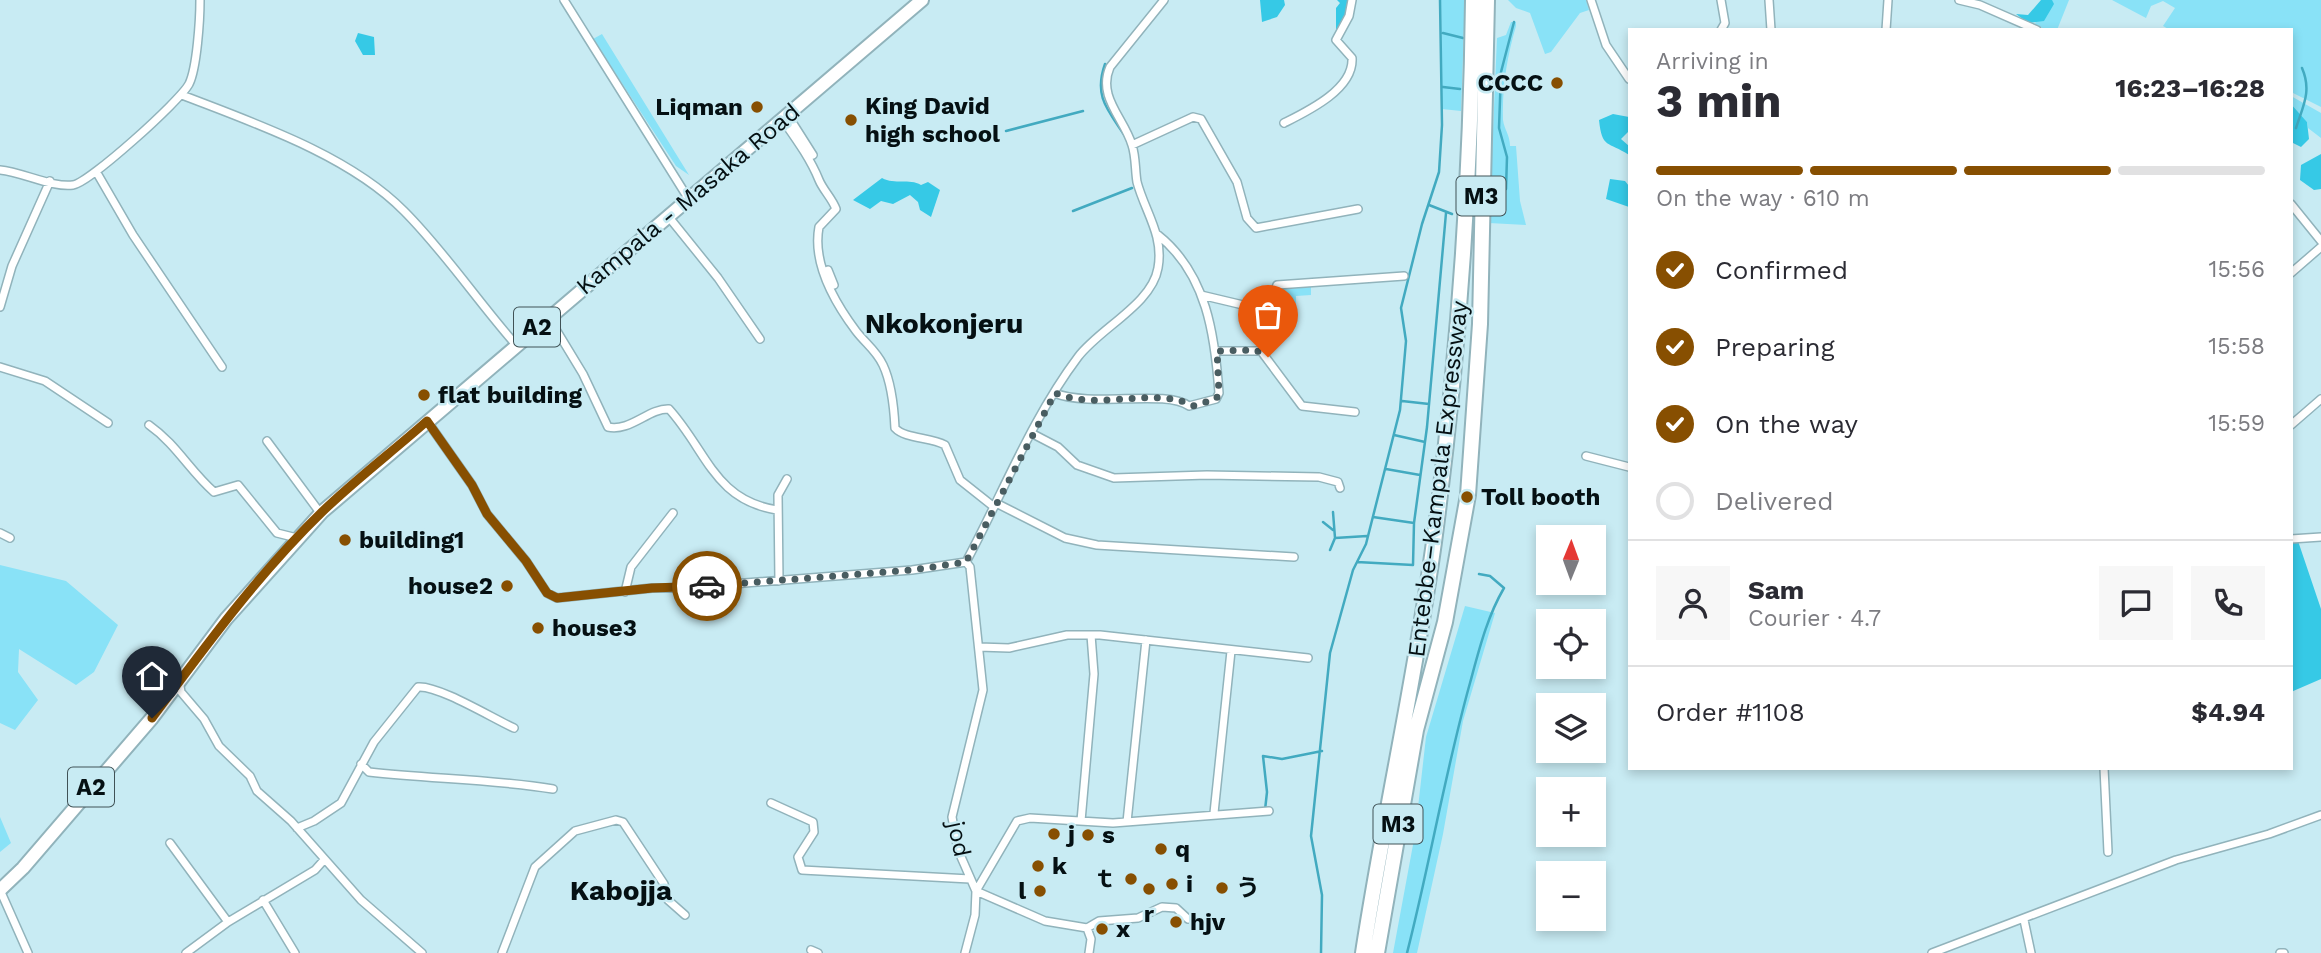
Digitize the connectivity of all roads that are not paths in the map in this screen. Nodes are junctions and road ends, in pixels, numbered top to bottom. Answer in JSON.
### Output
{"nodes":[{"id":1,"x":200,"y":0,"type":"edge"},
{"id":2,"x":564,"y":0,"type":"edge"},
{"id":3,"x":1164,"y":0,"type":"edge"},
{"id":4,"x":1352,"y":0,"type":"edge"},
{"id":5,"x":1473,"y":0,"type":"edge"},
{"id":6,"x":1488,"y":0,"type":"edge"},
{"id":7,"x":1591,"y":0,"type":"edge"},
{"id":8,"x":1721,"y":0,"type":"edge"},
{"id":9,"x":1769,"y":0,"type":"edge"},
{"id":10,"x":1888,"y":0,"type":"edge"},
{"id":11,"x":1959,"y":0,"type":"edge"},
{"id":12,"x":920,"y":1,"type":"edge"},
{"id":13,"x":1722,"y":28,"type":"edge"},
{"id":14,"x":1771,"y":28,"type":"edge"},
{"id":15,"x":1886,"y":28,"type":"edge"},
{"id":16,"x":2032,"y":28,"type":"edge"},
{"id":17,"x":1480,"y":36,"type":"junction"},
{"id":18,"x":1628,"y":78,"type":"edge"},
{"id":19,"x":182,"y":95,"type":"junction"},
{"id":20,"x":784,"y":117,"type":"junction"},
{"id":21,"x":1284,"y":123,"type":"dead end"},
{"id":22,"x":1132,"y":145,"type":"junction"},
{"id":23,"x":0,"y":170,"type":"edge"},
{"id":24,"x":97,"y":173,"type":"junction"},
{"id":25,"x":50,"y":181,"type":"junction"},
{"id":26,"x":688,"y":198,"type":"junction"},
{"id":27,"x":2293,"y":206,"type":"edge"},
{"id":28,"x":1358,"y":209,"type":"dead end"},
{"id":29,"x":668,"y":216,"type":"junction"},
{"id":30,"x":1158,"y":235,"type":"junction"},
{"id":31,"x":2321,"y":240,"type":"edge"},
{"id":32,"x":2321,"y":247,"type":"edge"},
{"id":33,"x":2293,"y":271,"type":"edge"},
{"id":34,"x":1404,"y":275,"type":"dead end"},
{"id":35,"x":834,"y":285,"type":"dead end"},
{"id":36,"x":1201,"y":295,"type":"junction"},
{"id":37,"x":0,"y":307,"type":"edge"},
{"id":38,"x":549,"y":317,"type":"junction"},
{"id":39,"x":760,"y":339,"type":"dead end"},
{"id":40,"x":517,"y":346,"type":"junction"},
{"id":41,"x":1217,"y":351,"type":"junction"},
{"id":42,"x":0,"y":367,"type":"edge"},
{"id":43,"x":222,"y":367,"type":"dead end"},
{"id":44,"x":1055,"y":393,"type":"junction"},
{"id":45,"x":2321,"y":399,"type":"edge"},
{"id":46,"x":1355,"y":412,"type":"dead end"},
{"id":47,"x":427,"y":421,"type":"junction"},
{"id":48,"x":108,"y":423,"type":"dead end"},
{"id":49,"x":2293,"y":423,"type":"edge"},
{"id":50,"x":149,"y":425,"type":"dead end"},
{"id":51,"x":1033,"y":434,"type":"junction"},
{"id":52,"x":267,"y":441,"type":"dead end"},
{"id":53,"x":1586,"y":456,"type":"dead end"},
{"id":54,"x":1628,"y":467,"type":"edge"},
{"id":55,"x":787,"y":478,"type":"dead end"},
{"id":56,"x":1340,"y":488,"type":"dead end"},
{"id":57,"x":995,"y":505,"type":"junction"},
{"id":58,"x":777,"y":510,"type":"junction"},
{"id":59,"x":673,"y":513,"type":"dead end"},
{"id":60,"x":321,"y":514,"type":"junction"},
{"id":61,"x":0,"y":533,"type":"edge"},
{"id":62,"x":2321,"y":537,"type":"edge"},
{"id":63,"x":10,"y":538,"type":"dead end"},
{"id":64,"x":297,"y":538,"type":"junction"},
{"id":65,"x":2293,"y":539,"type":"edge"},
{"id":66,"x":1294,"y":556,"type":"dead end"},
{"id":67,"x":966,"y":562,"type":"junction"},
{"id":68,"x":779,"y":581,"type":"junction"},
{"id":69,"x":625,"y":592,"type":"junction"},
{"id":70,"x":1091,"y":635,"type":"junction"},
{"id":71,"x":1146,"y":640,"type":"junction"},
{"id":72,"x":979,"y":647,"type":"junction"},
{"id":73,"x":1231,"y":651,"type":"junction"},
{"id":74,"x":1308,"y":658,"type":"dead end"},
{"id":75,"x":179,"y":681,"type":"junction"},
{"id":76,"x":514,"y":728,"type":"dead end"},
{"id":77,"x":361,"y":764,"type":"junction"},
{"id":78,"x":2104,"y":770,"type":"edge"},
{"id":79,"x":553,"y":789,"type":"dead end"},
{"id":80,"x":771,"y":803,"type":"dead end"},
{"id":81,"x":1269,"y":811,"type":"dead end"},
{"id":82,"x":1214,"y":813,"type":"junction"},
{"id":83,"x":2321,"y":815,"type":"edge"},
{"id":84,"x":1081,"y":821,"type":"junction"},
{"id":85,"x":1127,"y":822,"type":"junction"},
{"id":86,"x":297,"y":828,"type":"junction"},
{"id":87,"x":170,"y":843,"type":"dead end"},
{"id":88,"x":2108,"y":852,"type":"dead end"},
{"id":89,"x":323,"y":861,"type":"junction"},
{"id":90,"x":970,"y":879,"type":"junction"},
{"id":91,"x":0,"y":890,"type":"edge"},
{"id":92,"x":976,"y":891,"type":"junction"},
{"id":93,"x":263,"y":900,"type":"junction"},
{"id":94,"x":685,"y":915,"type":"dead end"},
{"id":95,"x":1188,"y":919,"type":"dead end"},
{"id":96,"x":2024,"y":920,"type":"junction"},
{"id":97,"x":228,"y":922,"type":"junction"},
{"id":98,"x":1087,"y":928,"type":"junction"},
{"id":99,"x":28,"y":953,"type":"edge"},
{"id":100,"x":186,"y":953,"type":"edge"},
{"id":101,"x":295,"y":953,"type":"edge"},
{"id":102,"x":422,"y":953,"type":"edge"},
{"id":103,"x":502,"y":953,"type":"edge"},
{"id":104,"x":965,"y":953,"type":"edge"},
{"id":105,"x":1089,"y":953,"type":"edge"},
{"id":106,"x":1363,"y":953,"type":"edge"},
{"id":107,"x":1377,"y":953,"type":"edge"},
{"id":108,"x":1932,"y":953,"type":"edge"},
{"id":109,"x":2031,"y":953,"type":"edge"}],
"edges":[{"from":1,"to":19,"type":"street"},
{"from":2,"to":26,"type":"street"},
{"from":3,"to":22,"type":"street"},
{"from":4,"to":21,"type":"street"},
{"from":5,"to":17,"type":"highway","name":"Entebbe–Kampala Expressway","number":"M3"},
{"from":6,"to":17,"type":"highway","name":"Entebbe–Kampala Expressway","number":"M3"},
{"from":7,"to":18,"type":"street"},
{"from":8,"to":13,"type":"street"},
{"from":9,"to":14,"type":"street"},
{"from":10,"to":15,"type":"street"},
{"from":11,"to":16,"type":"street"},
{"from":12,"to":20,"type":"highway","name":"Kampala - Masaka Road","number":"A2"},
{"from":17,"to":106,"type":"highway","name":"Entebbe–Kampala Expressway","number":"M3"},
{"from":17,"to":107,"type":"highway","name":"Entebbe–Kampala Expressway","number":"M3"},
{"from":19,"to":24,"type":"street"},
{"from":19,"to":40,"type":"street"},
{"from":20,"to":26,"type":"highway","name":"Kampala - Masaka Road","number":"A2"},
{"from":20,"to":35,"type":"street"},
{"from":20,"to":57,"type":"street"},
{"from":22,"to":28,"type":"street"},
{"from":22,"to":30,"type":"street"},
{"from":23,"to":25,"type":"street"},
{"from":24,"to":25,"type":"street"},
{"from":24,"to":43,"type":"street"},
{"from":25,"to":37,"type":"street"},
{"from":26,"to":29,"type":"highway","name":"Kampala - Masaka Road","number":"A2"},
{"from":27,"to":31,"type":"street"},
{"from":29,"to":38,"type":"highway","name":"Kampala - Masaka Road","number":"A2"},
{"from":29,"to":39,"type":"street"},
{"from":30,"to":36,"type":"street"},
{"from":30,"to":44,"type":"street"},
{"from":32,"to":33,"type":"street"},
{"from":34,"to":36,"type":"street"},
{"from":36,"to":41,"type":"street"},
{"from":38,"to":40,"type":"highway","name":"Kampala - Masaka Road","number":"A2"},
{"from":38,"to":58,"type":"street"},
{"from":40,"to":47,"type":"highway","name":"Kampala - Masaka Road","number":"A2"},
{"from":41,"to":44,"type":"street"},
{"from":41,"to":46,"type":"street"},
{"from":42,"to":48,"type":"street"},
{"from":44,"to":51,"type":"street"},
{"from":45,"to":49,"type":"street"},
{"from":47,"to":60,"type":"highway","name":"Kampala - Masaka Road","number":"A2"},
{"from":47,"to":69,"type":"street"},
{"from":50,"to":64,"type":"street"},
{"from":51,"to":56,"type":"street"},
{"from":51,"to":57,"type":"street"},
{"from":52,"to":60,"type":"street"},
{"from":53,"to":54,"type":"street"},
{"from":55,"to":58,"type":"street"},
{"from":57,"to":66,"type":"street"},
{"from":57,"to":67,"type":"street"},
{"from":58,"to":68,"type":"street"},
{"from":59,"to":69,"type":"street"},
{"from":60,"to":64,"type":"highway","name":"Kampala - Masaka Road","number":"A2"},
{"from":61,"to":63,"type":"street"},
{"from":62,"to":65,"type":"street"},
{"from":64,"to":75,"type":"highway","name":"Kampala - Masaka Road","number":"A2"},
{"from":67,"to":68,"type":"street"},
{"from":67,"to":72,"type":"street","name":"jod"},
{"from":68,"to":69,"type":"street"},
{"from":70,"to":71,"type":"street"},
{"from":70,"to":72,"type":"street"},
{"from":70,"to":84,"type":"street"},
{"from":71,"to":73,"type":"street"},
{"from":71,"to":85,"type":"street"},
{"from":72,"to":90,"type":"street","name":"jod"},
{"from":73,"to":74,"type":"street"},
{"from":73,"to":82,"type":"street"},
{"from":75,"to":86,"type":"street"},
{"from":75,"to":91,"type":"highway","name":"Kampala - Masaka Road","number":"A2"},
{"from":76,"to":77,"type":"street"},
{"from":77,"to":79,"type":"street"},
{"from":77,"to":86,"type":"street"},
{"from":78,"to":88,"type":"street"},
{"from":80,"to":90,"type":"street"},
{"from":81,"to":82,"type":"street"},
{"from":82,"to":85,"type":"street"},
{"from":83,"to":96,"type":"street"},
{"from":84,"to":85,"type":"street"},
{"from":84,"to":92,"type":"street"},
{"from":86,"to":89,"type":"street"},
{"from":87,"to":97,"type":"street"},
{"from":89,"to":93,"type":"street"},
{"from":89,"to":102,"type":"street"},
{"from":90,"to":92,"type":"street","name":"jod"},
{"from":91,"to":99,"type":"street"},
{"from":92,"to":98,"type":"street","name":"jod"},
{"from":92,"to":104,"type":"street"},
{"from":93,"to":97,"type":"street"},
{"from":93,"to":101,"type":"street"},
{"from":94,"to":103,"type":"street"},
{"from":95,"to":98,"type":"street","name":"jod"},
{"from":96,"to":108,"type":"street"},
{"from":96,"to":109,"type":"street"},
{"from":97,"to":100,"type":"street"},
{"from":98,"to":105,"type":"street"}]}
